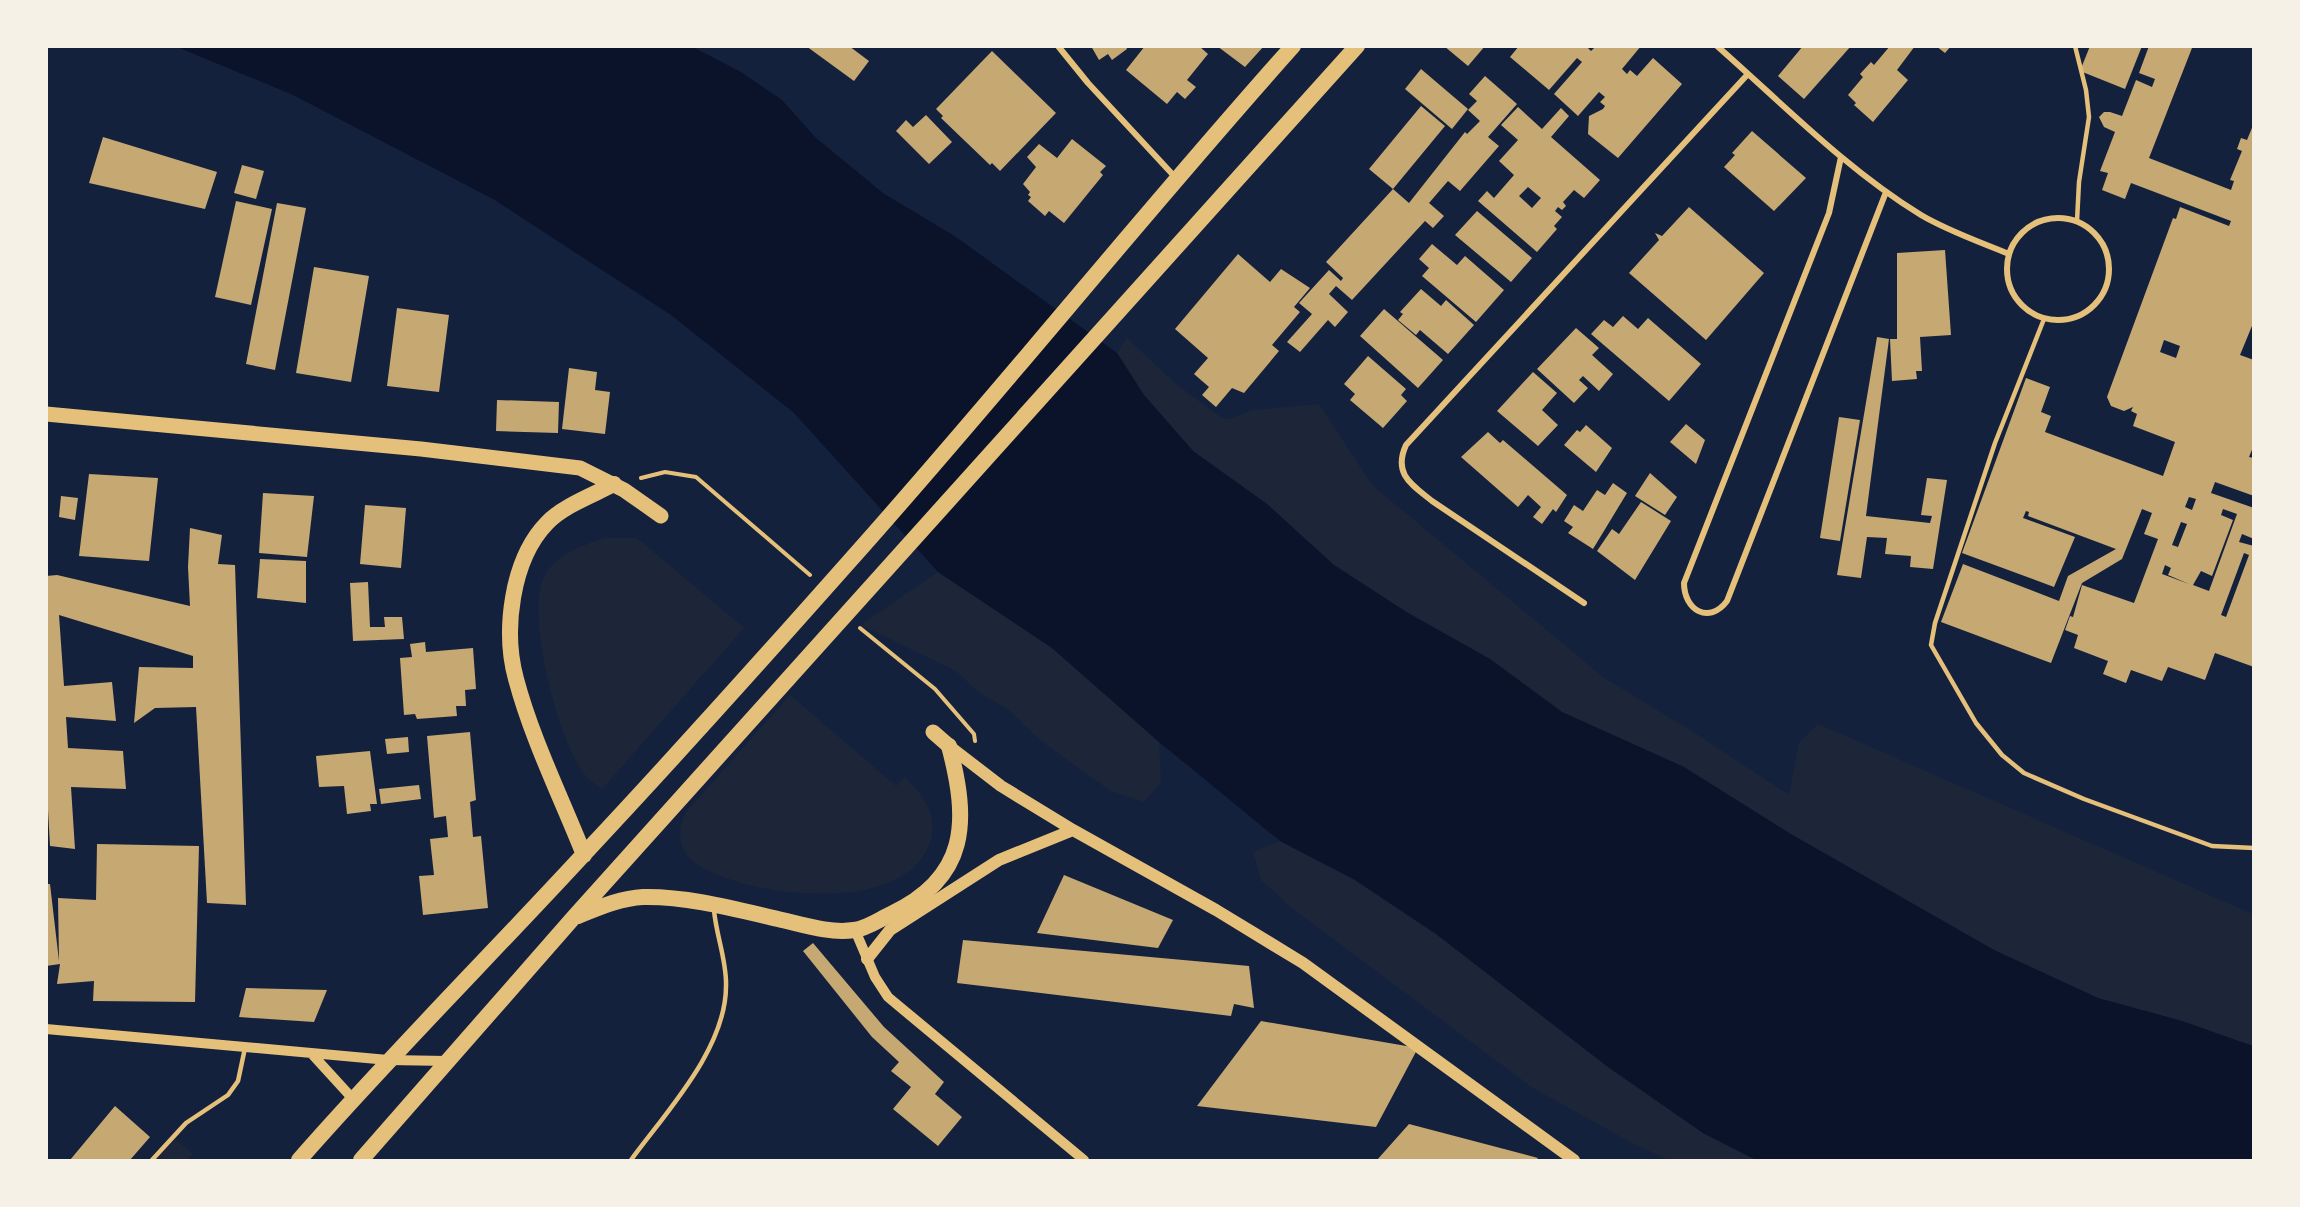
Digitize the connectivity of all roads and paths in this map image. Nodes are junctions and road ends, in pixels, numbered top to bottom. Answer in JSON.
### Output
{"nodes":[{"id":1,"x":1058,"y":46,"type":"edge"},
{"id":2,"x":1293,"y":46,"type":"edge"},
{"id":3,"x":1357,"y":46,"type":"edge"},
{"id":4,"x":1717,"y":46,"type":"edge"},
{"id":5,"x":2075,"y":46,"type":"edge"},
{"id":6,"x":1748,"y":74,"type":"junction"},
{"id":7,"x":1841,"y":157,"type":"junction"},
{"id":8,"x":1176,"y":177,"type":"junction"},
{"id":9,"x":1886,"y":192,"type":"junction"},
{"id":10,"x":2077,"y":221,"type":"junction"},
{"id":11,"x":2009,"y":254,"type":"junction"},
{"id":12,"x":2044,"y":319,"type":"junction"},
{"id":13,"x":46,"y":414,"type":"edge"},
{"id":14,"x":614,"y":484,"type":"junction"},
{"id":15,"x":661,"y":516,"type":"dead end"},
{"id":16,"x":825,"y":588,"type":"junction"},
{"id":17,"x":1584,"y":603,"type":"dead end"},
{"id":18,"x":846,"y":616,"type":"junction"},
{"id":19,"x":933,"y":732,"type":"dead end"},
{"id":20,"x":949,"y":746,"type":"junction"},
{"id":21,"x":980,"y":770,"type":"junction"},
{"id":22,"x":1073,"y":830,"type":"junction"},
{"id":23,"x":2253,"y":848,"type":"edge"},
{"id":24,"x":584,"y":855,"type":"junction"},
{"id":25,"x":714,"y":906,"type":"junction"},
{"id":26,"x":574,"y":917,"type":"junction"},
{"id":27,"x":855,"y":930,"type":"junction"},
{"id":28,"x":867,"y":959,"type":"junction"},
{"id":29,"x":46,"y":1029,"type":"edge"},
{"id":30,"x":246,"y":1045,"type":"junction"},
{"id":31,"x":311,"y":1053,"type":"junction"},
{"id":32,"x":388,"y":1060,"type":"junction"},
{"id":33,"x":447,"y":1061,"type":"junction"},
{"id":34,"x":353,"y":1099,"type":"junction"},
{"id":35,"x":1568,"y":1159,"type":"edge"},
{"id":36,"x":152,"y":1161,"type":"edge"},
{"id":37,"x":299,"y":1161,"type":"edge"},
{"id":38,"x":361,"y":1161,"type":"edge"},
{"id":39,"x":631,"y":1161,"type":"edge"},
{"id":40,"x":1084,"y":1161,"type":"edge"}],
"edges":[{"from":1,"to":8,"type":"street"},
{"from":2,"to":8,"type":"highway"},
{"from":3,"to":18,"type":"highway"},
{"from":4,"to":6,"type":"street"},
{"from":5,"to":10,"type":"lane"},
{"from":6,"to":7,"type":"street"},
{"from":6,"to":17,"type":"street"},
{"from":7,"to":9,"type":"street"},
{"from":7,"to":9,"type":"street"},
{"from":8,"to":16,"type":"highway"},
{"from":9,"to":11,"type":"street"},
{"from":10,"to":11,"type":"street"},
{"from":10,"to":12,"type":"street"},
{"from":11,"to":12,"type":"street"},
{"from":12,"to":23,"type":"lane"},
{"from":13,"to":14,"type":"main road"},
{"from":14,"to":15,"type":"main road"},
{"from":14,"to":16,"type":"path"},
{"from":14,"to":24,"type":"highway"},
{"from":16,"to":24,"type":"highway"},
{"from":18,"to":21,"type":"path"},
{"from":18,"to":26,"type":"highway"},
{"from":19,"to":20,"type":"main road"},
{"from":20,"to":21,"type":"main road"},
{"from":20,"to":27,"type":"highway"},
{"from":21,"to":22,"type":"main road"},
{"from":22,"to":28,"type":"main road"},
{"from":22,"to":35,"type":"main road"},
{"from":24,"to":32,"type":"highway"},
{"from":25,"to":26,"type":"highway"},
{"from":25,"to":27,"type":"highway"},
{"from":25,"to":39,"type":"lane"},
{"from":26,"to":33,"type":"highway"},
{"from":27,"to":28,"type":"street"},
{"from":28,"to":40,"type":"street"},
{"from":29,"to":30,"type":"street"},
{"from":30,"to":31,"type":"street"},
{"from":30,"to":36,"type":"lane"},
{"from":31,"to":32,"type":"street"},
{"from":31,"to":34,"type":"street"},
{"from":32,"to":33,"type":"street"},
{"from":32,"to":34,"type":"highway"},
{"from":33,"to":38,"type":"highway"},
{"from":34,"to":37,"type":"highway"}]}
